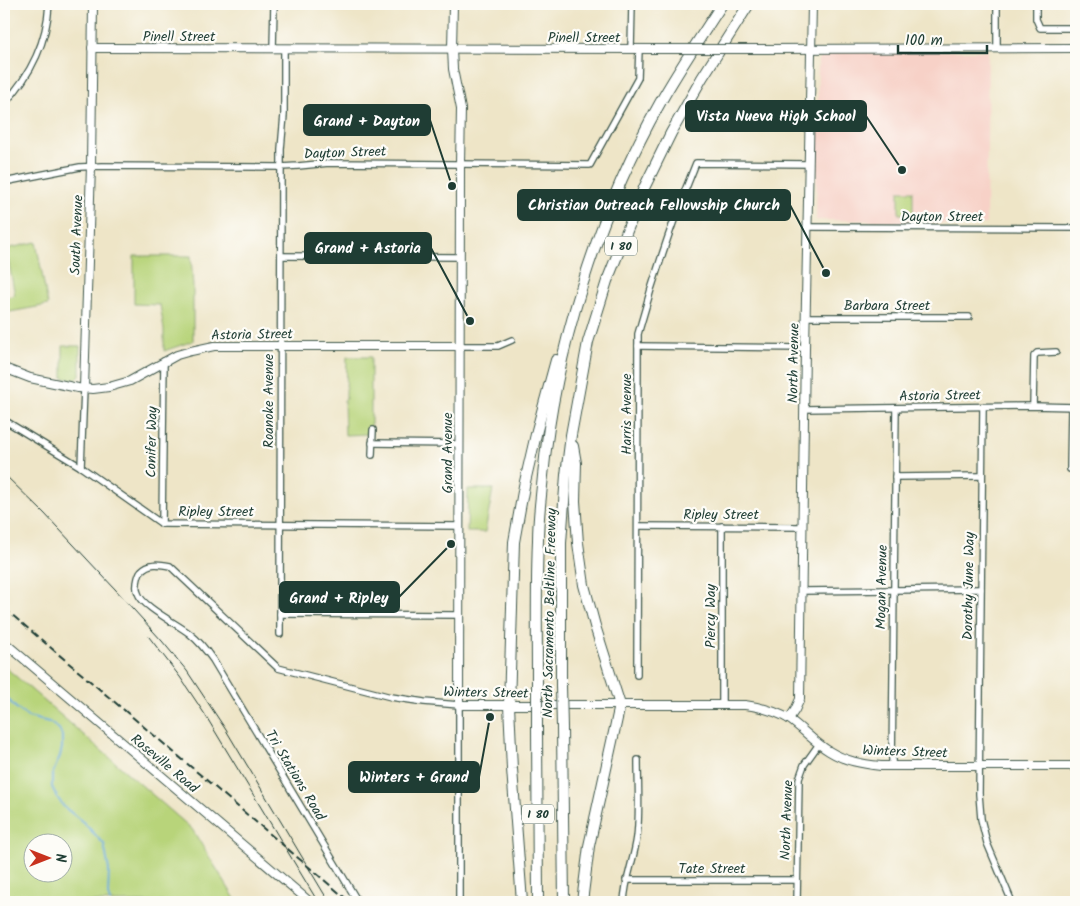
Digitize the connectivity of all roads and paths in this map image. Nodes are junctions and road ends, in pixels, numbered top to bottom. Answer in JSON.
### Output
{"nodes":[{"id":1,"x":49,"y":4,"type":"edge"},
{"id":2,"x":93,"y":4,"type":"edge"},
{"id":3,"x":274,"y":4,"type":"edge"},
{"id":4,"x":453,"y":4,"type":"edge"},
{"id":5,"x":632,"y":4,"type":"edge"},
{"id":6,"x":722,"y":4,"type":"edge"},
{"id":7,"x":749,"y":4,"type":"edge"},
{"id":8,"x":812,"y":4,"type":"edge"},
{"id":9,"x":997,"y":4,"type":"edge"},
{"id":10,"x":1036,"y":4,"type":"edge"},
{"id":11,"x":1076,"y":28,"type":"edge"},
{"id":12,"x":92,"y":48,"type":"junction"},
{"id":13,"x":997,"y":48,"type":"junction"},
{"id":14,"x":1076,"y":48,"type":"edge"},
{"id":15,"x":273,"y":49,"type":"junction"},
{"id":16,"x":284,"y":49,"type":"junction"},
{"id":17,"x":452,"y":49,"type":"junction"},
{"id":18,"x":635,"y":49,"type":"junction"},
{"id":19,"x":811,"y":49,"type":"junction"},
{"id":20,"x":4,"y":104,"type":"edge"},
{"id":21,"x":460,"y":164,"type":"junction"},
{"id":22,"x":809,"y":164,"type":"junction"},
{"id":23,"x":91,"y":166,"type":"junction"},
{"id":24,"x":281,"y":167,"type":"junction"},
{"id":25,"x":4,"y":182,"type":"edge"},
{"id":26,"x":808,"y":227,"type":"junction"},
{"id":27,"x":1076,"y":228,"type":"edge"},
{"id":28,"x":281,"y":256,"type":"junction"},
{"id":29,"x":460,"y":257,"type":"junction"},
{"id":30,"x":578,"y":300,"type":"junction"},
{"id":31,"x":806,"y":317,"type":"junction"},
{"id":32,"x":969,"y":317,"type":"dead end"},
{"id":33,"x":512,"y":340,"type":"dead end"},
{"id":34,"x":281,"y":346,"type":"junction"},
{"id":35,"x":460,"y":346,"type":"junction"},
{"id":36,"x":638,"y":346,"type":"junction"},
{"id":37,"x":805,"y":348,"type":"junction"},
{"id":38,"x":1056,"y":352,"type":"dead end"},
{"id":39,"x":164,"y":361,"type":"junction"},
{"id":40,"x":4,"y":368,"type":"edge"},
{"id":41,"x":84,"y":388,"type":"junction"},
{"id":42,"x":1033,"y":406,"type":"junction"},
{"id":43,"x":983,"y":407,"type":"junction"},
{"id":44,"x":1074,"y":407,"type":"edge"},
{"id":45,"x":804,"y":408,"type":"junction"},
{"id":46,"x":896,"y":408,"type":"junction"},
{"id":47,"x":4,"y":420,"type":"edge"},
{"id":48,"x":373,"y":430,"type":"dead end"},
{"id":49,"x":571,"y":435,"type":"junction"},
{"id":50,"x":372,"y":443,"type":"junction"},
{"id":51,"x":460,"y":444,"type":"junction"},
{"id":52,"x":372,"y":456,"type":"dead end"},
{"id":53,"x":81,"y":467,"type":"junction"},
{"id":54,"x":1070,"y":470,"type":"dead end"},
{"id":55,"x":982,"y":476,"type":"junction"},
{"id":56,"x":895,"y":477,"type":"junction"},
{"id":57,"x":162,"y":524,"type":"junction"},
{"id":58,"x":280,"y":524,"type":"junction"},
{"id":59,"x":460,"y":526,"type":"junction"},
{"id":60,"x":638,"y":526,"type":"junction"},
{"id":61,"x":722,"y":526,"type":"junction"},
{"id":62,"x":803,"y":527,"type":"junction"},
{"id":63,"x":981,"y":589,"type":"junction"},
{"id":64,"x":894,"y":590,"type":"junction"},
{"id":65,"x":802,"y":591,"type":"junction"},
{"id":66,"x":280,"y":614,"type":"junction"},
{"id":67,"x":460,"y":614,"type":"junction"},
{"id":68,"x":280,"y":634,"type":"dead end"},
{"id":69,"x":4,"y":642,"type":"edge"},
{"id":70,"x":213,"y":660,"type":"joint"},
{"id":71,"x":637,"y":675,"type":"dead end"},
{"id":72,"x":459,"y":705,"type":"junction"},
{"id":73,"x":510,"y":705,"type":"junction"},
{"id":74,"x":620,"y":705,"type":"junction"},
{"id":75,"x":722,"y":705,"type":"junction"},
{"id":76,"x":789,"y":719,"type":"junction"},
{"id":77,"x":819,"y":744,"type":"junction"},
{"id":78,"x":638,"y":760,"type":"dead end"},
{"id":79,"x":892,"y":766,"type":"junction"},
{"id":80,"x":979,"y":766,"type":"junction"},
{"id":81,"x":1076,"y":766,"type":"edge"},
{"id":82,"x":626,"y":880,"type":"junction"},
{"id":83,"x":797,"y":880,"type":"junction"},
{"id":84,"x":310,"y":902,"type":"edge"},
{"id":85,"x":358,"y":902,"type":"edge"},
{"id":86,"x":459,"y":902,"type":"edge"},
{"id":87,"x":522,"y":902,"type":"edge"},
{"id":88,"x":538,"y":902,"type":"edge"},
{"id":89,"x":564,"y":902,"type":"edge"},
{"id":90,"x":582,"y":902,"type":"edge"},
{"id":91,"x":624,"y":902,"type":"edge"},
{"id":92,"x":797,"y":902,"type":"edge"},
{"id":93,"x":1012,"y":902,"type":"edge"}],
"edges":[{"from":1,"to":20,"type":"street"},
{"from":2,"to":12,"type":"street","name":"South Avenue"},
{"from":3,"to":15,"type":"street"},
{"from":4,"to":17,"type":"street","name":"Grand Avenue"},
{"from":5,"to":18,"type":"street"},
{"from":6,"to":30,"type":"highway","name":"North Sacramento Beltline Freeway","number":"I 80"},
{"from":7,"to":49,"type":"highway","name":"North Sacramento Beltline Freeway","number":"I 80"},
{"from":8,"to":19,"type":"street","name":"North Avenue"},
{"from":9,"to":13,"type":"street"},
{"from":10,"to":11,"type":"street"},
{"from":12,"to":15,"type":"street","name":"Pinell Street"},
{"from":12,"to":23,"type":"street","name":"South Avenue"},
{"from":13,"to":14,"type":"street","name":"Pinell Street"},
{"from":13,"to":19,"type":"street","name":"Pinell Street"},
{"from":15,"to":16,"type":"street","name":"Pinell Street"},
{"from":16,"to":17,"type":"street","name":"Pinell Street"},
{"from":16,"to":24,"type":"street","name":"Roanoke Avenue"},
{"from":17,"to":18,"type":"street","name":"Pinell Street"},
{"from":17,"to":21,"type":"street","name":"Grand Avenue"},
{"from":18,"to":19,"type":"street","name":"Pinell Street","bridge":true},
{"from":18,"to":21,"type":"street","name":"Dayton Street"},
{"from":19,"to":22,"type":"street","name":"North Avenue"},
{"from":21,"to":24,"type":"street","name":"Dayton Street"},
{"from":21,"to":29,"type":"street","name":"Grand Avenue"},
{"from":22,"to":26,"type":"street","name":"North Avenue"},
{"from":22,"to":36,"type":"street","name":"Harris Avenue"},
{"from":23,"to":24,"type":"street","name":"Dayton Street"},
{"from":23,"to":25,"type":"street","name":"Dayton Street"},
{"from":23,"to":41,"type":"street","name":"South Avenue"},
{"from":24,"to":28,"type":"street","name":"Roanoke Avenue"},
{"from":26,"to":27,"type":"street","name":"Dayton Street"},
{"from":26,"to":31,"type":"street","name":"North Avenue"},
{"from":28,"to":29,"type":"street"},
{"from":28,"to":34,"type":"street","name":"Roanoke Avenue"},
{"from":29,"to":35,"type":"street","name":"Grand Avenue"},
{"from":30,"to":73,"type":"highway"},
{"from":30,"to":88,"type":"highway","name":"North Sacramento Beltline Freeway","number":"I 80","bridge":true},
{"from":31,"to":32,"type":"street","name":"Barbara Street"},
{"from":31,"to":37,"type":"street","name":"North Avenue"},
{"from":33,"to":35,"type":"street","name":"Astoria Street"},
{"from":34,"to":35,"type":"street","name":"Astoria Street"},
{"from":34,"to":39,"type":"street","name":"Astoria Street"},
{"from":34,"to":58,"type":"street","name":"Roanoke Avenue"},
{"from":35,"to":51,"type":"street","name":"Grand Avenue"},
{"from":36,"to":37,"type":"street"},
{"from":36,"to":60,"type":"street","name":"Harris Avenue"},
{"from":37,"to":45,"type":"street","name":"North Avenue"},
{"from":38,"to":42,"type":"street"},
{"from":39,"to":41,"type":"street","name":"Astoria Street"},
{"from":39,"to":57,"type":"street","name":"Conifer Way"},
{"from":40,"to":41,"type":"street","name":"Astoria Street"},
{"from":41,"to":53,"type":"street","name":"South Avenue"},
{"from":42,"to":43,"type":"street","name":"Astoria Street"},
{"from":42,"to":44,"type":"street","name":"Astoria Street"},
{"from":43,"to":46,"type":"street","name":"Astoria Street"},
{"from":43,"to":55,"type":"street","name":"Dorothy June Way"},
{"from":44,"to":54,"type":"street"},
{"from":45,"to":46,"type":"street","name":"Astoria Street"},
{"from":45,"to":62,"type":"street","name":"North Avenue"},
{"from":46,"to":56,"type":"street","name":"Mogan Avenue"},
{"from":47,"to":53,"type":"street","name":"Ripley Street"},
{"from":48,"to":50,"type":"street"},
{"from":49,"to":74,"type":"highway"},
{"from":49,"to":89,"type":"highway","name":"North Sacramento Beltline Freeway","number":"I 80","bridge":true},
{"from":50,"to":51,"type":"street"},
{"from":50,"to":52,"type":"street"},
{"from":51,"to":59,"type":"street","name":"Grand Avenue"},
{"from":53,"to":57,"type":"street","name":"Ripley Street"},
{"from":55,"to":56,"type":"street"},
{"from":55,"to":63,"type":"street","name":"Dorothy June Way"},
{"from":56,"to":64,"type":"street","name":"Mogan Avenue"},
{"from":57,"to":58,"type":"street","name":"Ripley Street"},
{"from":58,"to":59,"type":"street","name":"Ripley Street"},
{"from":58,"to":66,"type":"street","name":"Roanoke Avenue"},
{"from":59,"to":67,"type":"street","name":"Grand Avenue"},
{"from":60,"to":61,"type":"street","name":"Ripley Street"},
{"from":60,"to":71,"type":"street","name":"Harris Avenue"},
{"from":61,"to":62,"type":"street","name":"Ripley Street"},
{"from":61,"to":75,"type":"street","name":"Piercy Way"},
{"from":62,"to":65,"type":"street","name":"North Avenue"},
{"from":63,"to":64,"type":"street"},
{"from":63,"to":80,"type":"street","name":"Dorothy June Way"},
{"from":64,"to":65,"type":"street"},
{"from":64,"to":79,"type":"street","name":"Mogan Avenue"},
{"from":65,"to":76,"type":"street","name":"North Avenue"},
{"from":66,"to":67,"type":"street"},
{"from":66,"to":68,"type":"street","name":"Roanoke Avenue"},
{"from":67,"to":72,"type":"street","name":"Grand Avenue"},
{"from":69,"to":84,"type":"street","name":"Roseville Road"},
{"from":70,"to":72,"type":"street","name":"Winters Street"},
{"from":70,"to":85,"type":"street","name":"Tri Stations Road"},
{"from":72,"to":73,"type":"street","name":"Winters Street"},
{"from":72,"to":86,"type":"street","name":"Grand Avenue"},
{"from":73,"to":74,"type":"street","name":"Winters Street"},
{"from":73,"to":87,"type":"highway"},
{"from":74,"to":75,"type":"street","name":"Winters Street"},
{"from":74,"to":90,"type":"highway"},
{"from":75,"to":76,"type":"street","name":"Winters Street"},
{"from":76,"to":77,"type":"street","name":"Winters Street"},
{"from":77,"to":79,"type":"street","name":"Winters Street"},
{"from":77,"to":83,"type":"street","name":"North Avenue"},
{"from":78,"to":82,"type":"street"},
{"from":79,"to":80,"type":"street","name":"Winters Street"},
{"from":80,"to":81,"type":"street","name":"Winters Street"},
{"from":80,"to":93,"type":"street","name":"Dorothy June Way"},
{"from":82,"to":83,"type":"street","name":"Tate Street"},
{"from":82,"to":91,"type":"street"},
{"from":83,"to":92,"type":"street","name":"North Avenue"}]}
